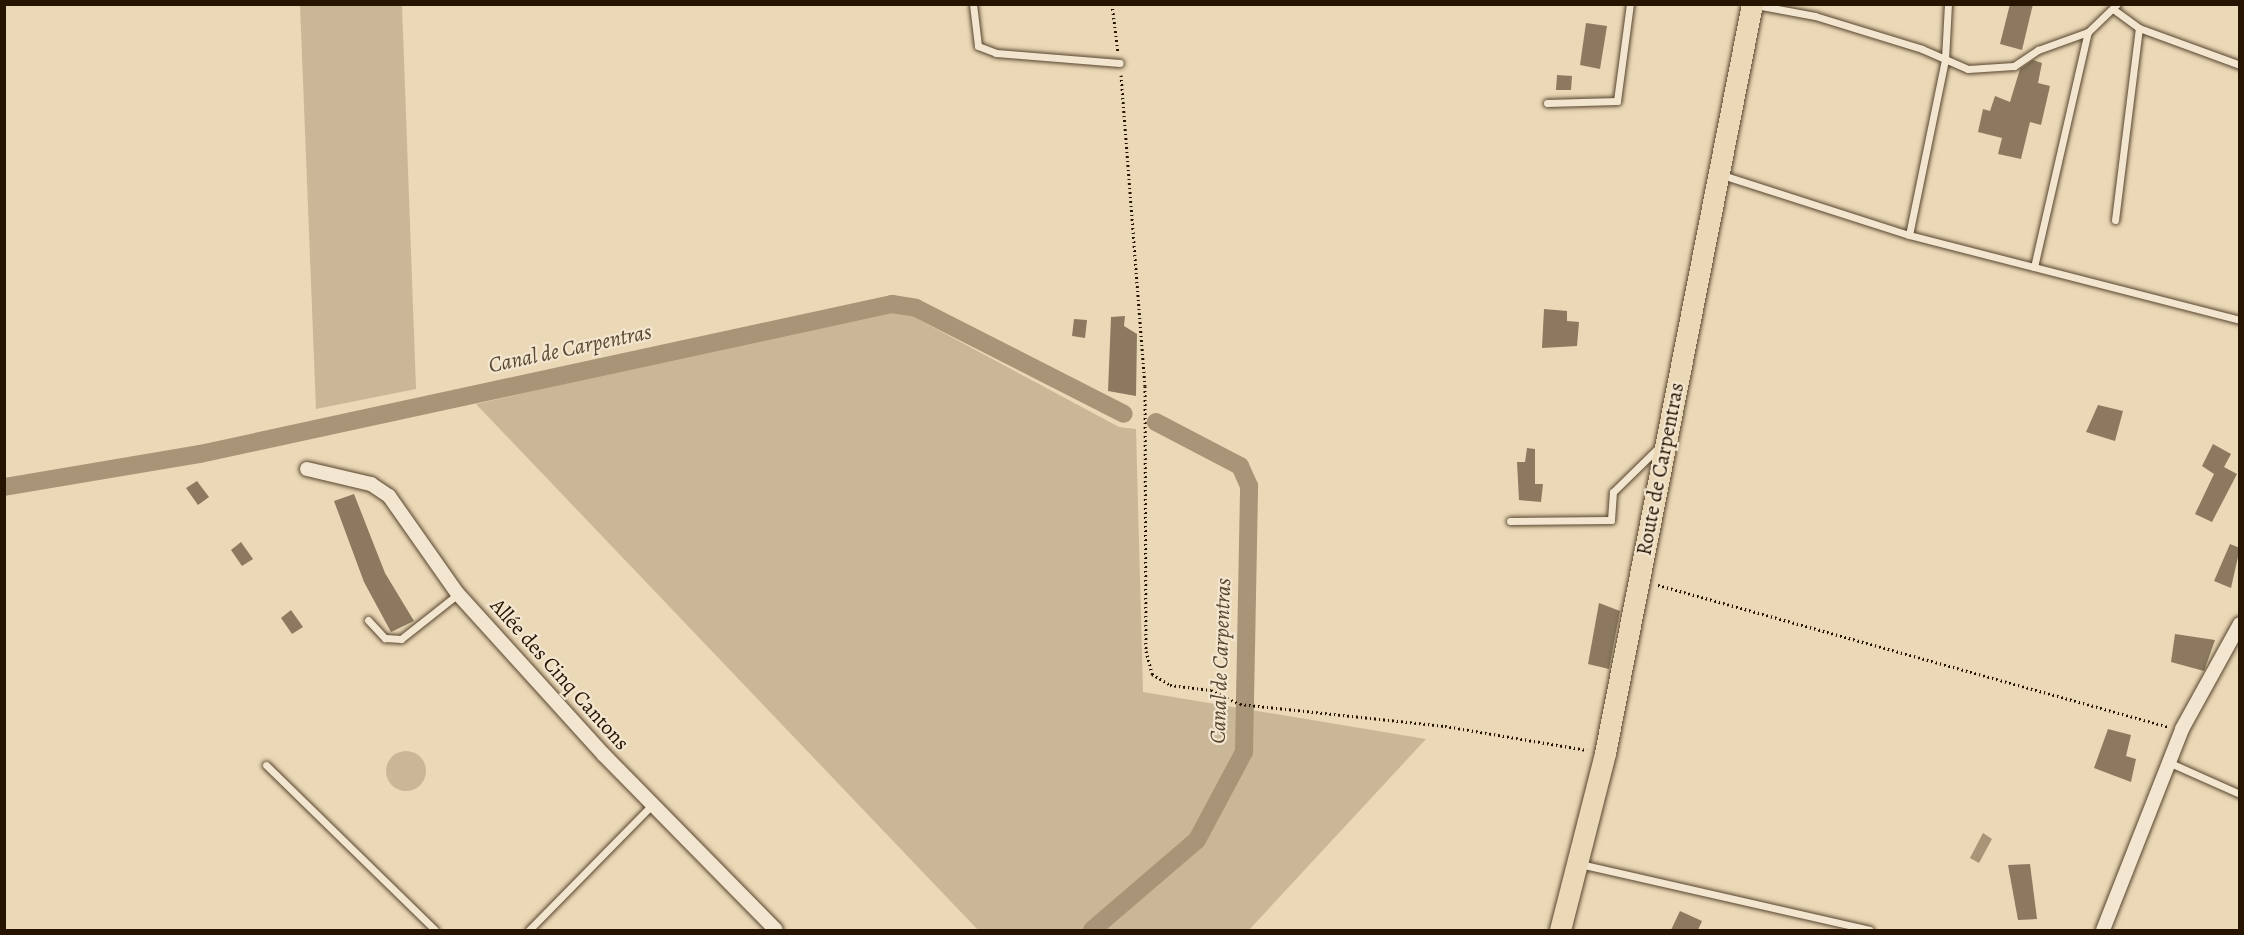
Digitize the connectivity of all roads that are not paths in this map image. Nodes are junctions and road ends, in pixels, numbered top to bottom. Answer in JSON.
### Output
{"nodes":[{"id":1,"x":973,"y":4,"type":"edge"},
{"id":2,"x":1630,"y":4,"type":"edge"},
{"id":3,"x":1753,"y":4,"type":"edge"},
{"id":4,"x":1948,"y":4,"type":"edge"},
{"id":5,"x":2115,"y":7,"type":"edge"},
{"id":6,"x":2139,"y":28,"type":"junction"},
{"id":7,"x":2088,"y":32,"type":"junction"},
{"id":8,"x":1945,"y":59,"type":"junction"},
{"id":9,"x":1120,"y":63,"type":"road end"},
{"id":10,"x":2240,"y":65,"type":"edge"},
{"id":11,"x":1547,"y":103,"type":"dead end"},
{"id":12,"x":1719,"y":174,"type":"junction"},
{"id":13,"x":2115,"y":220,"type":"dead end"},
{"id":14,"x":1909,"y":235,"type":"junction"},
{"id":15,"x":2034,"y":267,"type":"junction"},
{"id":16,"x":2240,"y":320,"type":"edge"},
{"id":17,"x":1666,"y":440,"type":"junction"},
{"id":18,"x":307,"y":469,"type":"dead end"},
{"id":19,"x":1510,"y":521,"type":"dead end"},
{"id":20,"x":458,"y":594,"type":"junction"},
{"id":21,"x":368,"y":620,"type":"dead end"},
{"id":22,"x":2240,"y":624,"type":"edge"},
{"id":23,"x":2168,"y":762,"type":"junction"},
{"id":24,"x":266,"y":765,"type":"dead end"},
{"id":25,"x":2240,"y":794,"type":"edge"},
{"id":26,"x":653,"y":804,"type":"junction"},
{"id":27,"x":1580,"y":864,"type":"junction"},
{"id":28,"x":435,"y":930,"type":"edge"},
{"id":29,"x":530,"y":930,"type":"edge"},
{"id":30,"x":776,"y":930,"type":"edge"},
{"id":31,"x":1560,"y":930,"type":"edge"},
{"id":32,"x":1870,"y":930,"type":"edge"},
{"id":33,"x":2103,"y":930,"type":"edge"}],
"edges":[{"from":1,"to":9,"type":"lane"},
{"from":2,"to":11,"type":"lane"},
{"from":3,"to":8,"type":"lane"},
{"from":3,"to":12,"type":"main road","name":"Route de Carpentras"},
{"from":4,"to":8,"type":"lane"},
{"from":5,"to":6,"type":"lane"},
{"from":5,"to":7,"type":"lane"},
{"from":6,"to":10,"type":"lane"},
{"from":6,"to":13,"type":"lane"},
{"from":7,"to":8,"type":"lane"},
{"from":7,"to":15,"type":"lane"},
{"from":8,"to":14,"type":"lane"},
{"from":12,"to":14,"type":"lane"},
{"from":12,"to":17,"type":"main road","name":"Route de Carpentras"},
{"from":14,"to":15,"type":"lane"},
{"from":15,"to":16,"type":"lane"},
{"from":17,"to":19,"type":"lane"},
{"from":17,"to":27,"type":"main road","name":"Route de Carpentras"},
{"from":18,"to":20,"type":"street","name":"Allée des Cinq Cantons"},
{"from":20,"to":21,"type":"lane"},
{"from":20,"to":26,"type":"street","name":"Allée des Cinq Cantons"},
{"from":22,"to":23,"type":"street"},
{"from":23,"to":25,"type":"lane"},
{"from":23,"to":33,"type":"street"},
{"from":24,"to":28,"type":"lane"},
{"from":26,"to":29,"type":"lane"},
{"from":26,"to":30,"type":"street","name":"Allée des Cinq Cantons"},
{"from":27,"to":31,"type":"main road","name":"Route de Carpentras"},
{"from":27,"to":32,"type":"lane"}]}
